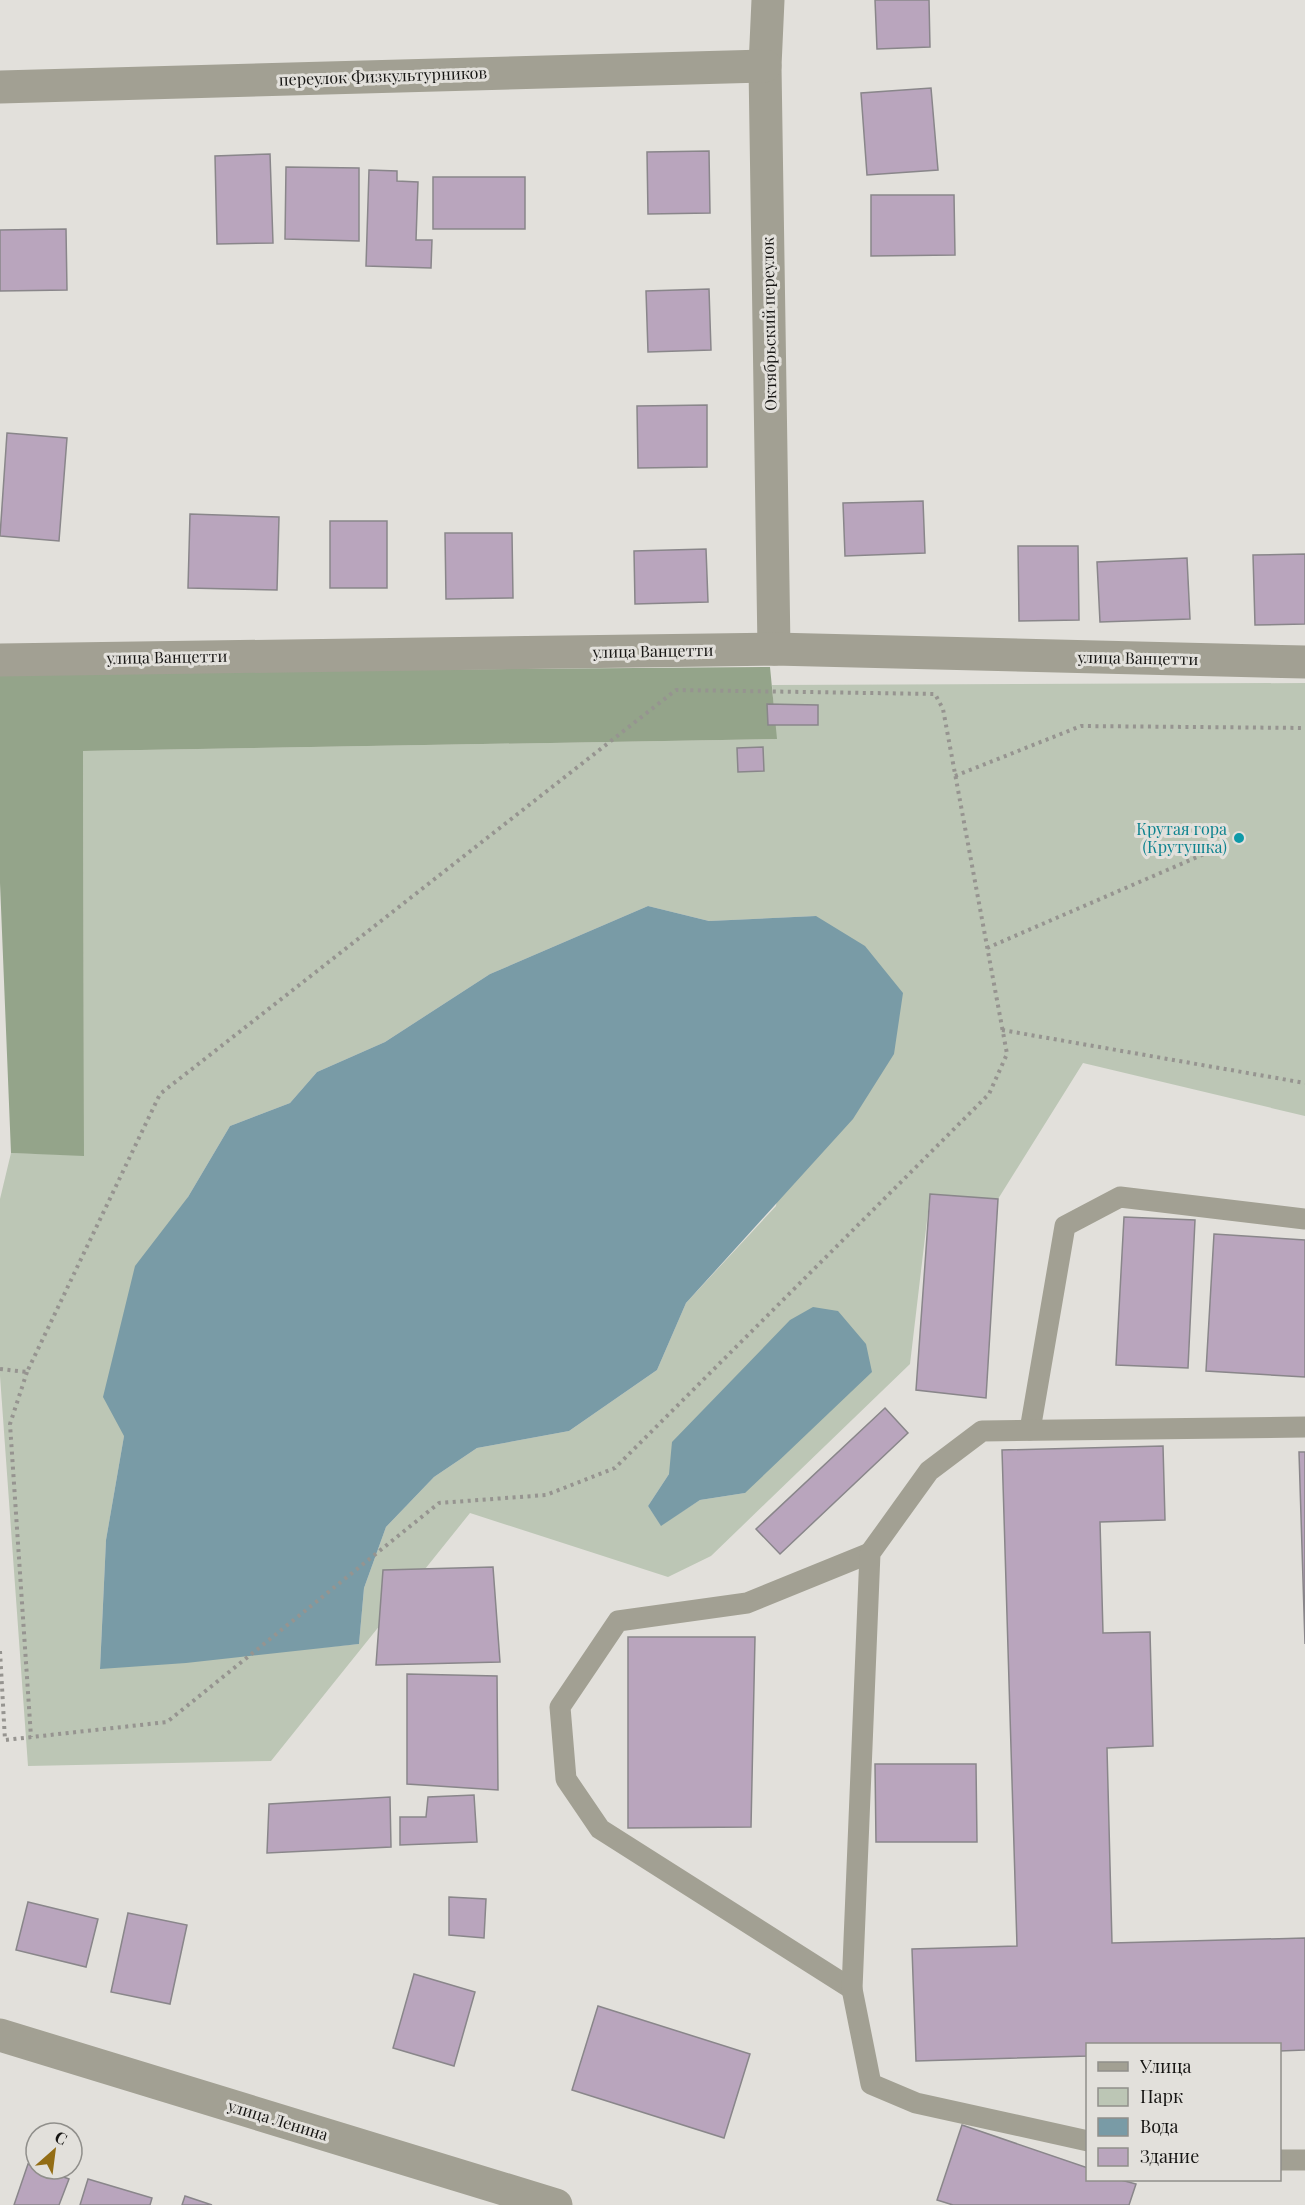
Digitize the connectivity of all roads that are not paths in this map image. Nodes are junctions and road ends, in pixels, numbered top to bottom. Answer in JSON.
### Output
{"nodes":[{"id":1,"x":768,"y":0,"type":"edge"},
{"id":2,"x":765,"y":66,"type":"junction"},
{"id":3,"x":0,"y":87,"type":"edge"},
{"id":4,"x":774,"y":649,"type":"junction"},
{"id":5,"x":0,"y":660,"type":"edge"},
{"id":6,"x":1305,"y":662,"type":"edge"},
{"id":7,"x":1305,"y":1219,"type":"edge"},
{"id":8,"x":1305,"y":1427,"type":"edge"},
{"id":9,"x":1030,"y":1430,"type":"junction"},
{"id":10,"x":870,"y":1553,"type":"junction"},
{"id":11,"x":852,"y":1989,"type":"junction"},
{"id":12,"x":0,"y":2036,"type":"edge"},
{"id":13,"x":1086,"y":2141,"type":"edge"},
{"id":14,"x":1281,"y":2160,"type":"edge"},
{"id":15,"x":1305,"y":2160,"type":"edge"},
{"id":16,"x":556,"y":2205,"type":"edge"}],
"edges":[{"from":1,"to":2,"type":"street","name":"Октябрьский переулок"},
{"from":2,"to":3,"type":"street","name":"переулок Физкультурников"},
{"from":2,"to":4,"type":"street","name":"Октябрьский переулок"},
{"from":4,"to":5,"type":"street","name":"улица Ванцетти"},
{"from":4,"to":6,"type":"street","name":"улица Ванцетти"},
{"from":7,"to":9,"type":"lane"},
{"from":8,"to":9,"type":"lane"},
{"from":9,"to":10,"type":"lane"},
{"from":10,"to":11,"type":"lane"},
{"from":10,"to":11,"type":"lane"},
{"from":11,"to":13,"type":"lane"},
{"from":12,"to":16,"type":"street","name":"улица Ленина"},
{"from":14,"to":15,"type":"lane"}]}
